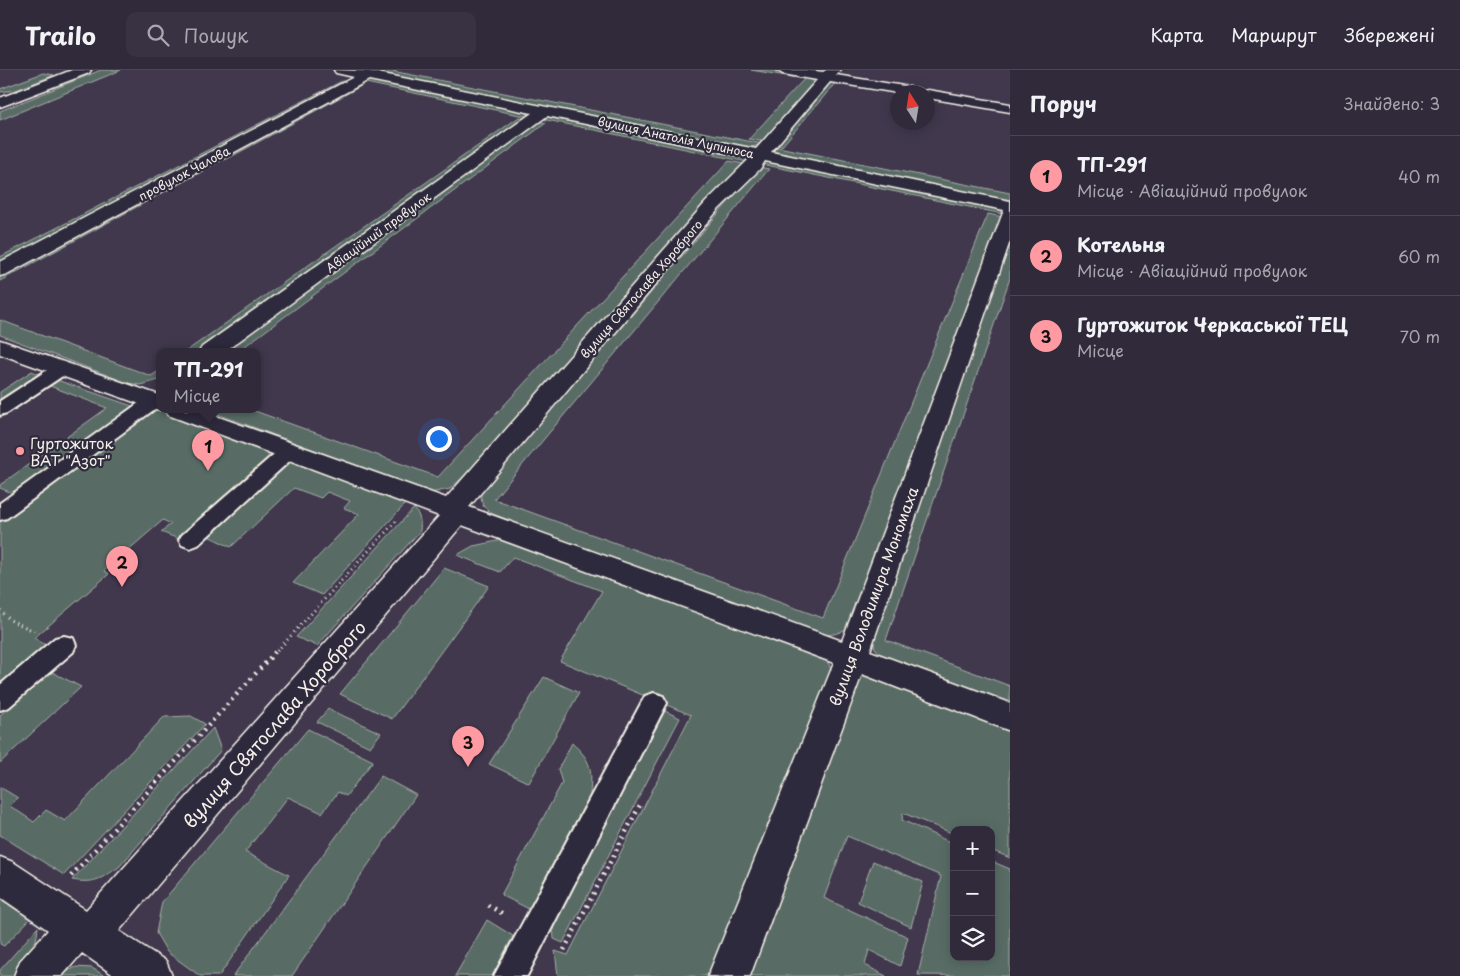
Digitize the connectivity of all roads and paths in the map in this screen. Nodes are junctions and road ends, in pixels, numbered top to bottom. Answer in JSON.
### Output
{"nodes":[{"id":1,"x":84,"y":70,"type":"edge"},
{"id":2,"x":341,"y":70,"type":"edge"},
{"id":3,"x":783,"y":70,"type":"edge"},
{"id":4,"x":830,"y":74,"type":"edge"},
{"id":5,"x":368,"y":75,"type":"junction"},
{"id":6,"x":890,"y":87,"type":"edge"},
{"id":7,"x":935,"y":95,"type":"edge"},
{"id":8,"x":3,"y":100,"type":"edge"},
{"id":9,"x":1010,"y":108,"type":"edge"},
{"id":10,"x":545,"y":111,"type":"junction"},
{"id":11,"x":760,"y":154,"type":"junction"},
{"id":12,"x":1010,"y":206,"type":"edge"},
{"id":13,"x":1010,"y":214,"type":"edge"},
{"id":14,"x":0,"y":270,"type":"edge"},
{"id":15,"x":0,"y":347,"type":"edge"},
{"id":16,"x":216,"y":348,"type":"edge"},
{"id":17,"x":61,"y":369,"type":"junction"},
{"id":18,"x":156,"y":399,"type":"edge"},
{"id":19,"x":156,"y":402,"type":"edge"},
{"id":20,"x":0,"y":409,"type":"edge"},
{"id":21,"x":191,"y":413,"type":"edge"},
{"id":22,"x":288,"y":452,"type":"junction"},
{"id":23,"x":417,"y":498,"type":"junction"},
{"id":24,"x":455,"y":511,"type":"junction"},
{"id":25,"x":0,"y":513,"type":"edge"},
{"id":26,"x":190,"y":540,"type":"dead end"},
{"id":27,"x":64,"y":645,"type":"dead end"},
{"id":28,"x":852,"y":657,"type":"junction"},
{"id":29,"x":0,"y":700,"type":"edge"},
{"id":30,"x":654,"y":703,"type":"dead end"},
{"id":31,"x":1010,"y":716,"type":"edge"},
{"id":32,"x":0,"y":875,"type":"edge"},
{"id":33,"x":72,"y":924,"type":"junction"},
{"id":34,"x":35,"y":976,"type":"edge"},
{"id":35,"x":151,"y":976,"type":"edge"},
{"id":36,"x":510,"y":976,"type":"edge"},
{"id":37,"x":729,"y":976,"type":"edge"}],
"edges":[{"from":1,"to":8,"type":"street"},
{"from":2,"to":5,"type":"street","name":"вулиця Анатолія Лупиноса"},
{"from":3,"to":4,"type":"street"},
{"from":4,"to":6,"type":"street"},
{"from":4,"to":11,"type":"street","name":"вулиця Святослава Хороброго"},
{"from":5,"to":10,"type":"street","name":"вулиця Анатолія Лупиноса"},
{"from":5,"to":14,"type":"street","name":"провулок Чалова"},
{"from":7,"to":9,"type":"street"},
{"from":10,"to":11,"type":"street","name":"вулиця Анатолія Лупиноса"},
{"from":10,"to":16,"type":"street","name":"Авіаційний провулок"},
{"from":11,"to":12,"type":"street","name":"вулиця Анатолія Лупиноса"},
{"from":11,"to":24,"type":"street","name":"вулиця Святослава Хороброго"},
{"from":13,"to":28,"type":"street","name":"вулиця Володимира Мономаха"},
{"from":15,"to":17,"type":"street"},
{"from":17,"to":18,"type":"street"},
{"from":17,"to":20,"type":"lane"},
{"from":19,"to":25,"type":"lane"},
{"from":21,"to":22,"type":"street"},
{"from":22,"to":23,"type":"street"},
{"from":22,"to":26,"type":"lane"},
{"from":23,"to":24,"type":"street"},
{"from":23,"to":33,"type":"path"},
{"from":24,"to":28,"type":"street"},
{"from":24,"to":33,"type":"street","name":"вулиця Святослава Хороброго"},
{"from":27,"to":29,"type":"lane"},
{"from":28,"to":31,"type":"street"},
{"from":28,"to":37,"type":"street","name":"вулиця Володимира Мономаха"},
{"from":30,"to":36,"type":"lane"},
{"from":32,"to":33,"type":"street"},
{"from":33,"to":34,"type":"street","name":"вулиця Святослава Хороброго"},
{"from":33,"to":35,"type":"street"}]}
